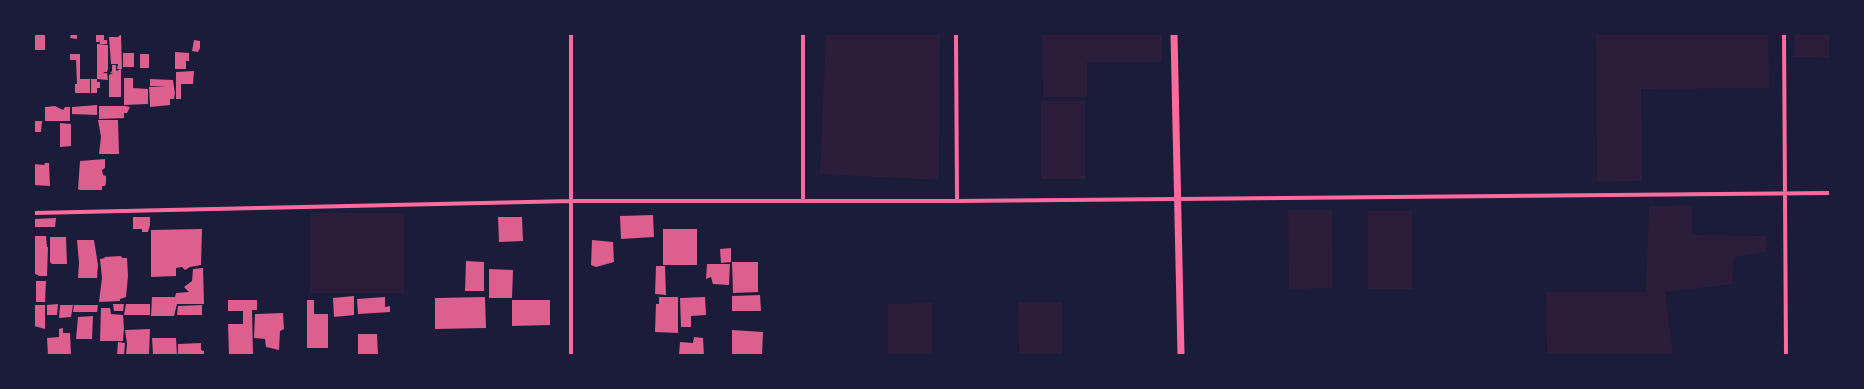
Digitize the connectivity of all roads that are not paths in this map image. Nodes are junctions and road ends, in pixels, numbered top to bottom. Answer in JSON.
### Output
{"nodes":[{"id":1,"x":571,"y":34,"type":"edge"},
{"id":2,"x":803,"y":34,"type":"edge"},
{"id":3,"x":956,"y":34,"type":"edge"},
{"id":4,"x":1174,"y":34,"type":"edge"},
{"id":5,"x":1784,"y":34,"type":"edge"},
{"id":6,"x":1785,"y":192,"type":"junction"},
{"id":7,"x":1830,"y":193,"type":"edge"},
{"id":8,"x":1178,"y":199,"type":"junction"},
{"id":9,"x":572,"y":201,"type":"junction"},
{"id":10,"x":803,"y":201,"type":"junction"},
{"id":11,"x":957,"y":201,"type":"junction"},
{"id":12,"x":34,"y":213,"type":"edge"},
{"id":13,"x":571,"y":355,"type":"edge"},
{"id":14,"x":1181,"y":355,"type":"edge"},
{"id":15,"x":1786,"y":355,"type":"edge"}],
"edges":[{"from":1,"to":9,"type":"street"},
{"from":2,"to":10,"type":"street"},
{"from":3,"to":11,"type":"street"},
{"from":4,"to":8,"type":"street"},
{"from":5,"to":6,"type":"street"},
{"from":6,"to":7,"type":"street"},
{"from":6,"to":8,"type":"street"},
{"from":6,"to":15,"type":"street"},
{"from":8,"to":11,"type":"street"},
{"from":8,"to":14,"type":"street"},
{"from":9,"to":10,"type":"street"},
{"from":9,"to":12,"type":"street"},
{"from":9,"to":13,"type":"street"},
{"from":10,"to":11,"type":"street"}]}
